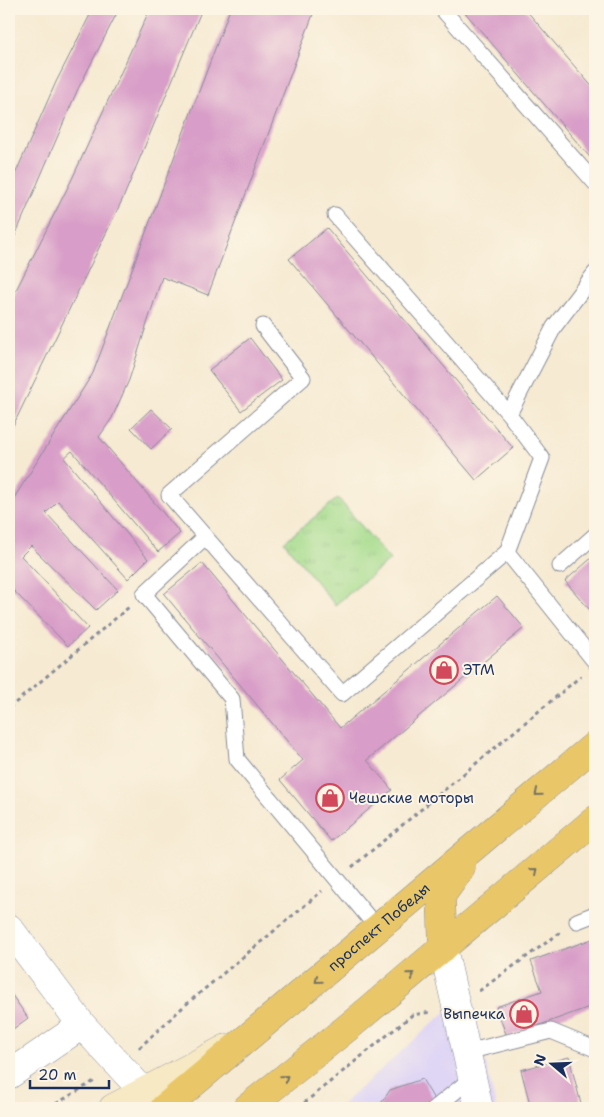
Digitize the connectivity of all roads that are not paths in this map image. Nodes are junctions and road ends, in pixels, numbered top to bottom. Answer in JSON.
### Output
{"nodes":[{"id":1,"x":442,"y":9,"type":"edge"},
{"id":2,"x":595,"y":183,"type":"edge"},
{"id":3,"x":335,"y":215,"type":"dead end"},
{"id":4,"x":595,"y":273,"type":"edge"},
{"id":5,"x":263,"y":326,"type":"dead end"},
{"id":6,"x":509,"y":414,"type":"junction"},
{"id":7,"x":595,"y":535,"type":"edge"},
{"id":8,"x":205,"y":537,"type":"junction"},
{"id":9,"x":507,"y":552,"type":"junction"},
{"id":10,"x":560,"y":566,"type":"dead end"},
{"id":11,"x":595,"y":662,"type":"edge"},
{"id":12,"x":595,"y":745,"type":"edge"},
{"id":13,"x":595,"y":820,"type":"edge"},
{"id":14,"x":476,"y":847,"type":"junction"},
{"id":15,"x":595,"y":914,"type":"edge"},
{"id":16,"x":576,"y":921,"type":"road end"},
{"id":17,"x":9,"y":928,"type":"edge"},
{"id":18,"x":378,"y":928,"type":"junction"},
{"id":19,"x":443,"y":948,"type":"junction"},
{"id":20,"x":82,"y":1025,"type":"junction"},
{"id":21,"x":253,"y":1034,"type":"junction"},
{"id":22,"x":595,"y":1049,"type":"edge"},
{"id":23,"x":469,"y":1065,"type":"junction"},
{"id":24,"x":9,"y":1074,"type":"edge"},
{"id":25,"x":142,"y":1091,"type":"junction"},
{"id":26,"x":113,"y":1108,"type":"edge"},
{"id":27,"x":164,"y":1108,"type":"edge"},
{"id":28,"x":247,"y":1108,"type":"edge"},
{"id":29,"x":435,"y":1108,"type":"edge"},
{"id":30,"x":479,"y":1108,"type":"edge"}],
"edges":[{"from":1,"to":2,"type":"lane"},
{"from":3,"to":6,"type":"lane"},
{"from":4,"to":6,"type":"lane"},
{"from":5,"to":8,"type":"lane"},
{"from":6,"to":9,"type":"lane"},
{"from":7,"to":10,"type":"lane"},
{"from":8,"to":9,"type":"lane"},
{"from":8,"to":18,"type":"lane"},
{"from":9,"to":11,"type":"lane"},
{"from":12,"to":14,"type":"main road","name":"проспект Победы","one_way":true},
{"from":19,"to":13,"type":"main road","one_way":true},
{"from":14,"to":18,"type":"main road","name":"проспект Победы"},
{"from":14,"to":19,"type":"main road"},
{"from":15,"to":16,"type":"lane"},
{"from":17,"to":20,"type":"street"},
{"from":18,"to":21,"type":"main road","name":"проспект Победы","one_way":true},
{"from":19,"to":23,"type":"street"},
{"from":28,"to":19,"type":"main road","one_way":true},
{"from":20,"to":24,"type":"street"},
{"from":20,"to":25,"type":"street"},
{"from":21,"to":25,"type":"main road"},
{"from":21,"to":27,"type":"main road","name":"проспект Победы"},
{"from":22,"to":23,"type":"lane"},
{"from":23,"to":29,"type":"lane"},
{"from":23,"to":30,"type":"street"},
{"from":25,"to":26,"type":"main road"}]}
